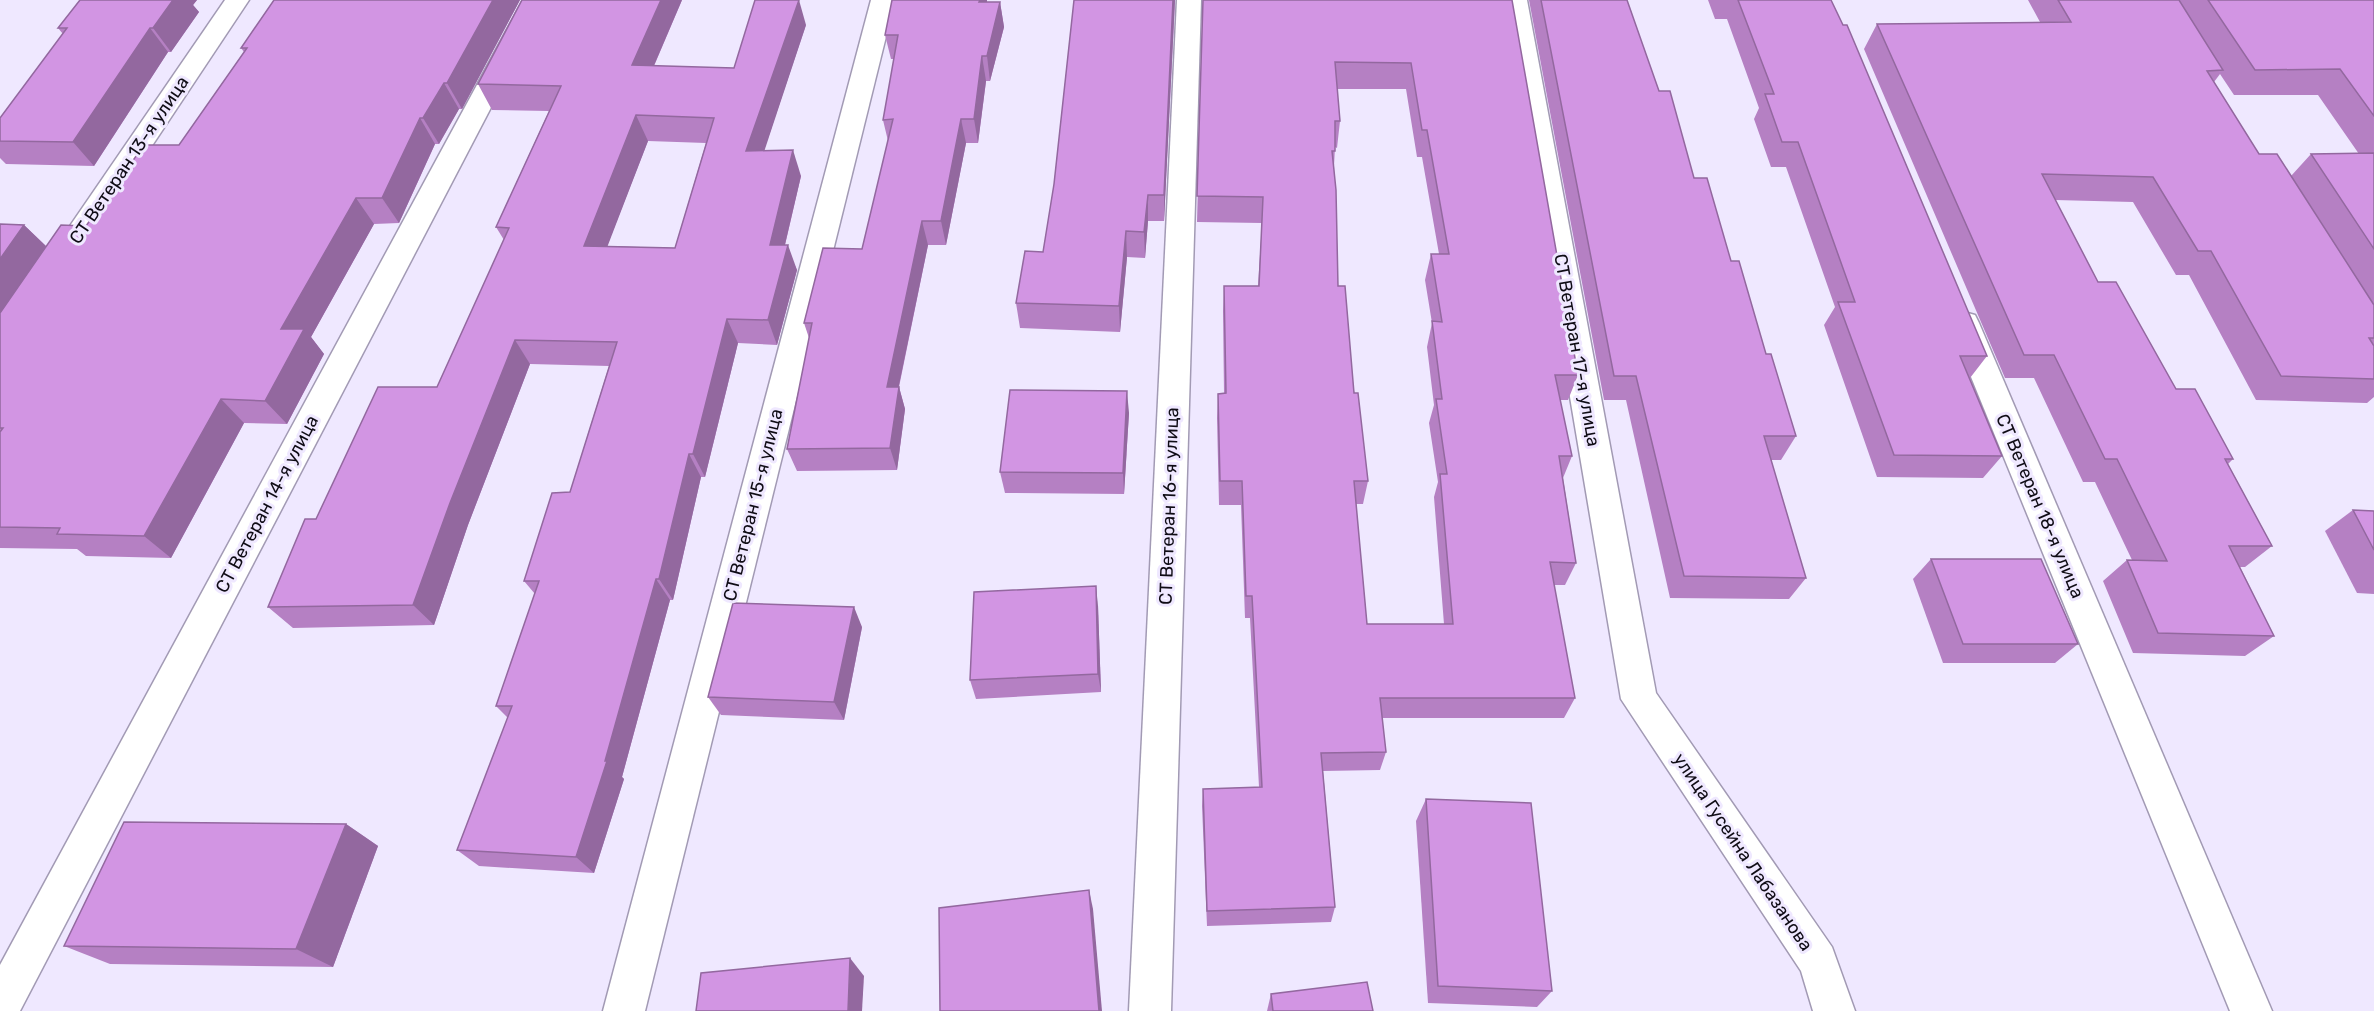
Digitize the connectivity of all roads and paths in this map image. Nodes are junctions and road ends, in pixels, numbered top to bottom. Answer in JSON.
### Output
{"nodes":[{"id":1,"x":237,"y":0,"type":"edge"},
{"id":2,"x":535,"y":0,"type":"edge"},
{"id":3,"x":883,"y":0,"type":"edge"},
{"id":4,"x":1189,"y":0,"type":"edge"},
{"id":5,"x":1515,"y":0,"type":"edge"},
{"id":6,"x":46,"y":282,"type":"edge"},
{"id":7,"x":1953,"y":297,"type":"edge"},
{"id":8,"x":1639,"y":699,"type":"joint"},
{"id":9,"x":0,"y":1007,"type":"edge"},
{"id":10,"x":624,"y":1011,"type":"edge"},
{"id":11,"x":1150,"y":1011,"type":"edge"},
{"id":12,"x":1834,"y":1011,"type":"edge"},
{"id":13,"x":2251,"y":1011,"type":"edge"}],
"edges":[{"from":1,"to":6,"type":"street","name":"СТ Ветеран 13-я улица"},
{"from":2,"to":9,"type":"street","name":"СТ Ветеран 14-я улица"},
{"from":3,"to":10,"type":"street","name":"СТ Ветеран 15-я улица"},
{"from":4,"to":11,"type":"street","name":"СТ Ветеран 16-я улица"},
{"from":5,"to":8,"type":"street","name":"СТ Ветеран 17-я улица"},
{"from":7,"to":13,"type":"street","name":"СТ Ветеран 18-я улица"},
{"from":8,"to":12,"type":"street","name":"улица Гусейна Лабазанова"}]}
